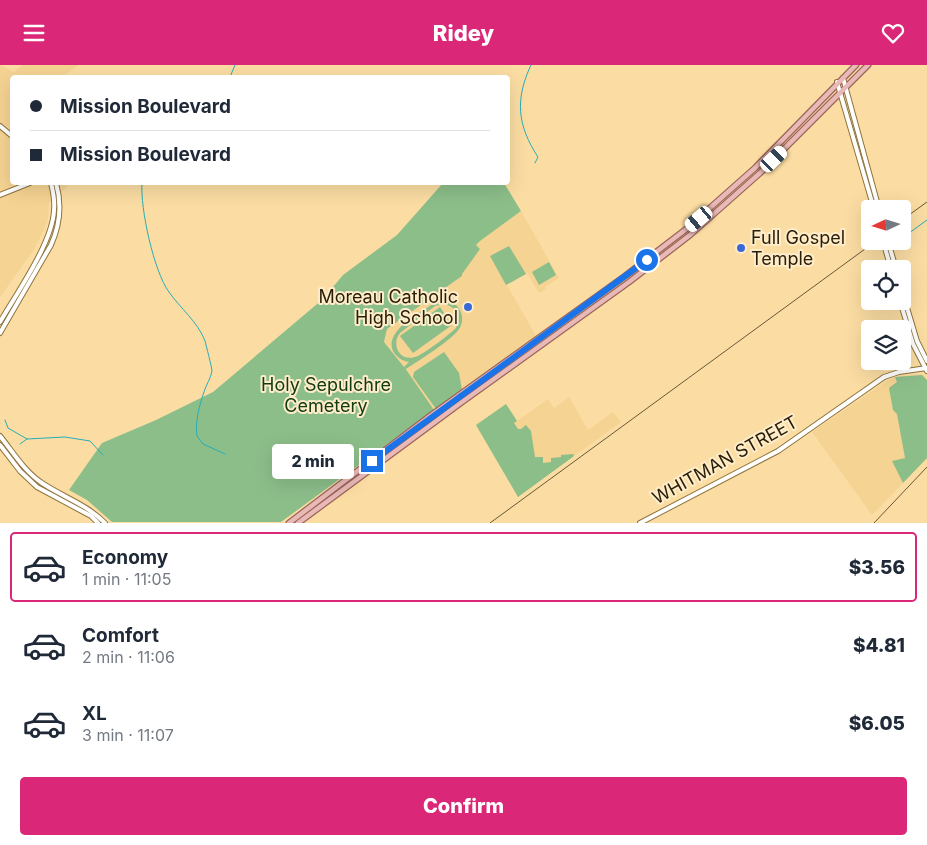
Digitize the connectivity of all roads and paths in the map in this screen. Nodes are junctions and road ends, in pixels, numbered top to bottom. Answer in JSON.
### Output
{"nodes":[{"id":1,"x":856,"y":65,"type":"edge"},
{"id":2,"x":868,"y":65,"type":"edge"},
{"id":3,"x":843,"y":78,"type":"junction"},
{"id":4,"x":837,"y":82,"type":"junction"},
{"id":5,"x":845,"y":89,"type":"junction"},
{"id":6,"x":840,"y":93,"type":"junction"},
{"id":7,"x":25,"y":185,"type":"edge"},
{"id":8,"x":50,"y":185,"type":"edge"},
{"id":9,"x":56,"y":185,"type":"edge"},
{"id":10,"x":0,"y":195,"type":"edge"},
{"id":11,"x":871,"y":200,"type":"edge"},
{"id":12,"x":876,"y":200,"type":"edge"},
{"id":13,"x":903,"y":310,"type":"edge"},
{"id":14,"x":908,"y":310,"type":"edge"},
{"id":15,"x":0,"y":322,"type":"edge"},
{"id":16,"x":0,"y":333,"type":"edge"},
{"id":17,"x":536,"y":341,"type":"junction"},
{"id":18,"x":540,"y":346,"type":"junction"},
{"id":19,"x":927,"y":361,"type":"edge"},
{"id":20,"x":926,"y":369,"type":"edge"},
{"id":21,"x":458,"y":397,"type":"junction"},
{"id":22,"x":448,"y":412,"type":"junction"},
{"id":23,"x":0,"y":436,"type":"edge"},
{"id":24,"x":0,"y":445,"type":"edge"},
{"id":25,"x":98,"y":523,"type":"edge"},
{"id":26,"x":105,"y":523,"type":"edge"},
{"id":27,"x":289,"y":523,"type":"edge"},
{"id":28,"x":298,"y":523,"type":"edge"},
{"id":29,"x":640,"y":523,"type":"edge"}],
"edges":[{"from":1,"to":3,"type":"main road"},
{"from":2,"to":5,"type":"main road"},
{"from":3,"to":4,"type":"main road"},
{"from":3,"to":5,"type":"street"},
{"from":4,"to":6,"type":"street"},
{"from":4,"to":17,"type":"main road"},
{"from":5,"to":6,"type":"main road"},
{"from":5,"to":12,"type":"street"},
{"from":6,"to":11,"type":"street"},
{"from":6,"to":18,"type":"main road"},
{"from":7,"to":10,"type":"street"},
{"from":8,"to":15,"type":"street"},
{"from":9,"to":16,"type":"street"},
{"from":13,"to":20,"type":"street"},
{"from":14,"to":19,"type":"street"},
{"from":17,"to":18,"type":"main road"},
{"from":17,"to":21,"type":"main road"},
{"from":18,"to":22,"type":"main road"},
{"from":20,"to":29,"type":"street","name":"WHITMAN STREET"},
{"from":21,"to":22,"type":"main road"},
{"from":21,"to":27,"type":"main road"},
{"from":22,"to":28,"type":"main road"},
{"from":23,"to":26,"type":"street"},
{"from":24,"to":25,"type":"street"}]}
